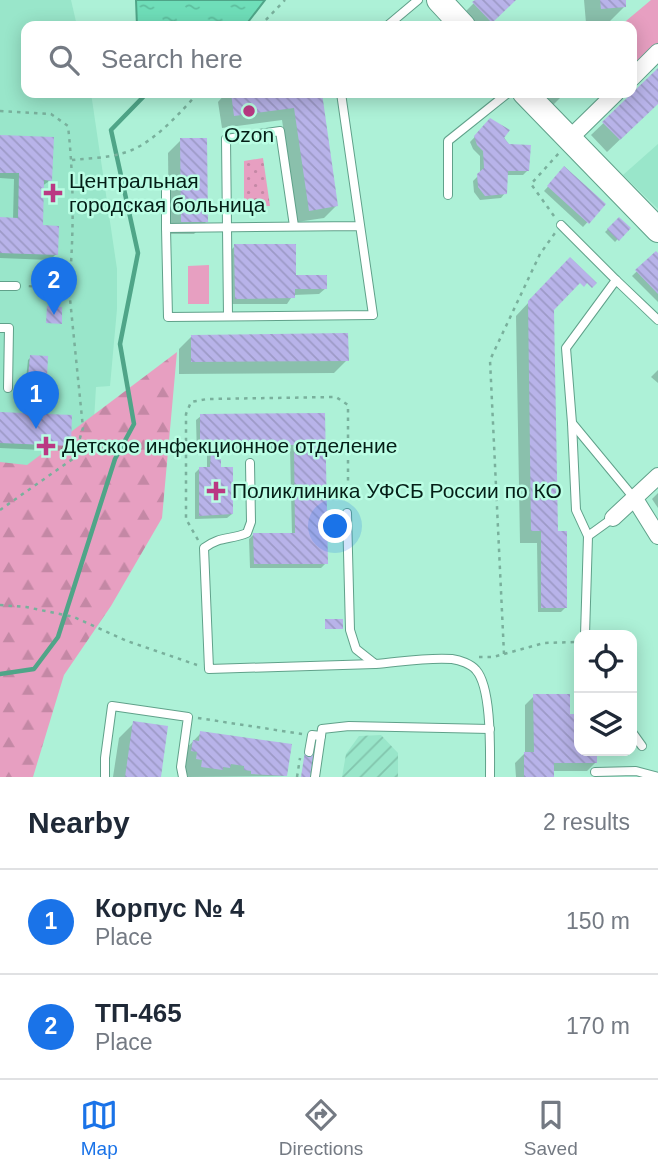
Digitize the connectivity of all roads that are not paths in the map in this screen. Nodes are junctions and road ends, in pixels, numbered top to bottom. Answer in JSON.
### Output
{"nodes":[{"id":1,"x":418,"y":0,"type":"edge"},
{"id":2,"x":439,"y":0,"type":"edge"},
{"id":3,"x":393,"y":21,"type":"edge"},
{"id":4,"x":458,"y":21,"type":"edge"},
{"id":5,"x":658,"y":52,"type":"edge"},
{"id":6,"x":637,"y":73,"type":"edge"},
{"id":7,"x":342,"y":98,"type":"edge"},
{"id":8,"x":502,"y":98,"type":"edge"},
{"id":9,"x":529,"y":98,"type":"edge"},
{"id":10,"x":611,"y":98,"type":"edge"},
{"id":11,"x":566,"y":144,"type":"junction"},
{"id":12,"x":166,"y":191,"type":"dead end"},
{"id":13,"x":448,"y":195,"type":"dead end"},
{"id":14,"x":561,"y":225,"type":"road end"},
{"id":15,"x":294,"y":226,"type":"junction"},
{"id":16,"x":360,"y":226,"type":"junction"},
{"id":17,"x":227,"y":227,"type":"junction"},
{"id":18,"x":166,"y":228,"type":"junction"},
{"id":19,"x":658,"y":230,"type":"edge"},
{"id":20,"x":616,"y":280,"type":"junction"},
{"id":21,"x":0,"y":286,"type":"edge"},
{"id":22,"x":16,"y":286,"type":"road end"},
{"id":23,"x":228,"y":316,"type":"junction"},
{"id":24,"x":658,"y":320,"type":"edge"},
{"id":25,"x":0,"y":328,"type":"edge"},
{"id":26,"x":8,"y":388,"type":"dead end"},
{"id":27,"x":572,"y":423,"type":"junction"},
{"id":28,"x":250,"y":463,"type":"dead end"},
{"id":29,"x":658,"y":475,"type":"edge"},
{"id":30,"x":635,"y":499,"type":"junction"},
{"id":31,"x":347,"y":513,"type":"road end"},
{"id":32,"x":613,"y":518,"type":"joint"},
{"id":33,"x":588,"y":536,"type":"junction"},
{"id":34,"x":658,"y":536,"type":"edge"},
{"id":35,"x":585,"y":630,"type":"edge"},
{"id":36,"x":375,"y":664,"type":"junction"},
{"id":37,"x":490,"y":729,"type":"junction"},
{"id":38,"x":317,"y":736,"type":"junction"},
{"id":39,"x":637,"y":739,"type":"edge"},
{"id":40,"x":642,"y":746,"type":"dead end"},
{"id":41,"x":309,"y":752,"type":"dead end"},
{"id":42,"x":595,"y":772,"type":"dead end"},
{"id":43,"x":105,"y":777,"type":"edge"},
{"id":44,"x":183,"y":777,"type":"edge"},
{"id":45,"x":316,"y":777,"type":"edge"},
{"id":46,"x":490,"y":777,"type":"edge"},
{"id":47,"x":658,"y":777,"type":"edge"}],
"edges":[{"from":1,"to":3,"type":"lane"},
{"from":2,"to":4,"type":"main road"},
{"from":5,"to":6,"type":"street"},
{"from":7,"to":16,"type":"lane"},
{"from":8,"to":13,"type":"lane"},
{"from":9,"to":11,"type":"main road"},
{"from":10,"to":11,"type":"street"},
{"from":11,"to":19,"type":"main road"},
{"from":12,"to":18,"type":"lane"},
{"from":14,"to":20,"type":"lane"},
{"from":15,"to":16,"type":"lane"},
{"from":15,"to":17,"type":"lane"},
{"from":15,"to":17,"type":"lane"},
{"from":16,"to":23,"type":"lane"},
{"from":17,"to":18,"type":"lane"},
{"from":17,"to":23,"type":"lane"},
{"from":18,"to":23,"type":"lane"},
{"from":20,"to":24,"type":"lane"},
{"from":20,"to":27,"type":"lane"},
{"from":21,"to":22,"type":"lane"},
{"from":25,"to":26,"type":"lane"},
{"from":27,"to":30,"type":"lane"},
{"from":27,"to":33,"type":"lane"},
{"from":28,"to":36,"type":"lane"},
{"from":29,"to":30,"type":"street"},
{"from":30,"to":32,"type":"street"},
{"from":30,"to":34,"type":"street"},
{"from":31,"to":36,"type":"lane"},
{"from":32,"to":33,"type":"lane"},
{"from":33,"to":35,"type":"lane"},
{"from":36,"to":37,"type":"lane"},
{"from":37,"to":38,"type":"lane"},
{"from":37,"to":46,"type":"lane"},
{"from":38,"to":41,"type":"lane"},
{"from":38,"to":45,"type":"lane"},
{"from":39,"to":40,"type":"lane"},
{"from":42,"to":47,"type":"lane"},
{"from":43,"to":44,"type":"lane"}]}
